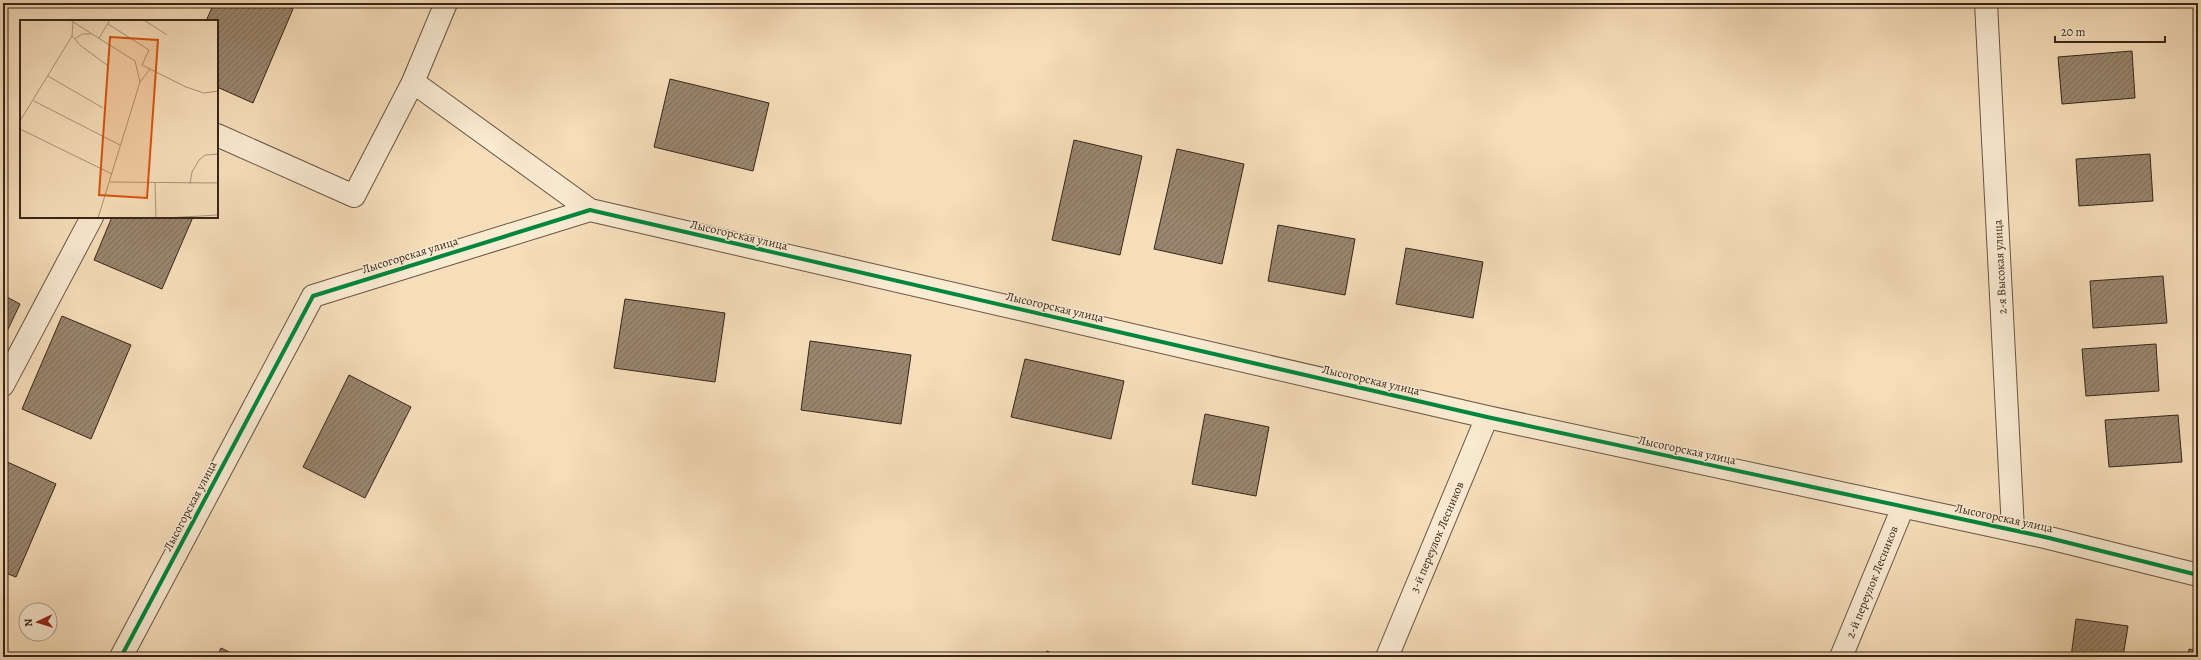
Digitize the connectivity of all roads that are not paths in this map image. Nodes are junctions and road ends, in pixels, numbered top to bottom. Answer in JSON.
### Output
{"nodes":[{"id":1,"x":446,"y":3,"type":"edge"},
{"id":2,"x":1986,"y":3,"type":"edge"},
{"id":3,"x":413,"y":82,"type":"junction"},
{"id":4,"x":218,"y":135,"type":"edge"},
{"id":5,"x":590,"y":210,"type":"junction"},
{"id":6,"x":91,"y":218,"type":"edge"},
{"id":7,"x":3,"y":385,"type":"edge"},
{"id":8,"x":1487,"y":417,"type":"junction"},
{"id":9,"x":1903,"y":507,"type":"junction"},
{"id":10,"x":2013,"y":530,"type":"junction"},
{"id":11,"x":2198,"y":575,"type":"edge"},
{"id":12,"x":121,"y":657,"type":"edge"},
{"id":13,"x":1387,"y":657,"type":"edge"},
{"id":14,"x":1841,"y":657,"type":"edge"}],
"edges":[{"from":1,"to":3,"type":"street"},
{"from":2,"to":10,"type":"street","name":"2-я Высокая улица"},
{"from":3,"to":4,"type":"street"},
{"from":3,"to":5,"type":"street"},
{"from":5,"to":8,"type":"street","name":"Лысогорская улица"},
{"from":5,"to":12,"type":"street","name":"Лысогорская улица"},
{"from":6,"to":7,"type":"street"},
{"from":8,"to":9,"type":"street","name":"Лысогорская улица"},
{"from":8,"to":13,"type":"street","name":"3-й переулок Лесников"},
{"from":9,"to":10,"type":"street","name":"Лысогорская улица"},
{"from":9,"to":14,"type":"street","name":"2-й переулок Лесников"},
{"from":10,"to":11,"type":"street","name":"Лысогорская улица"}]}
